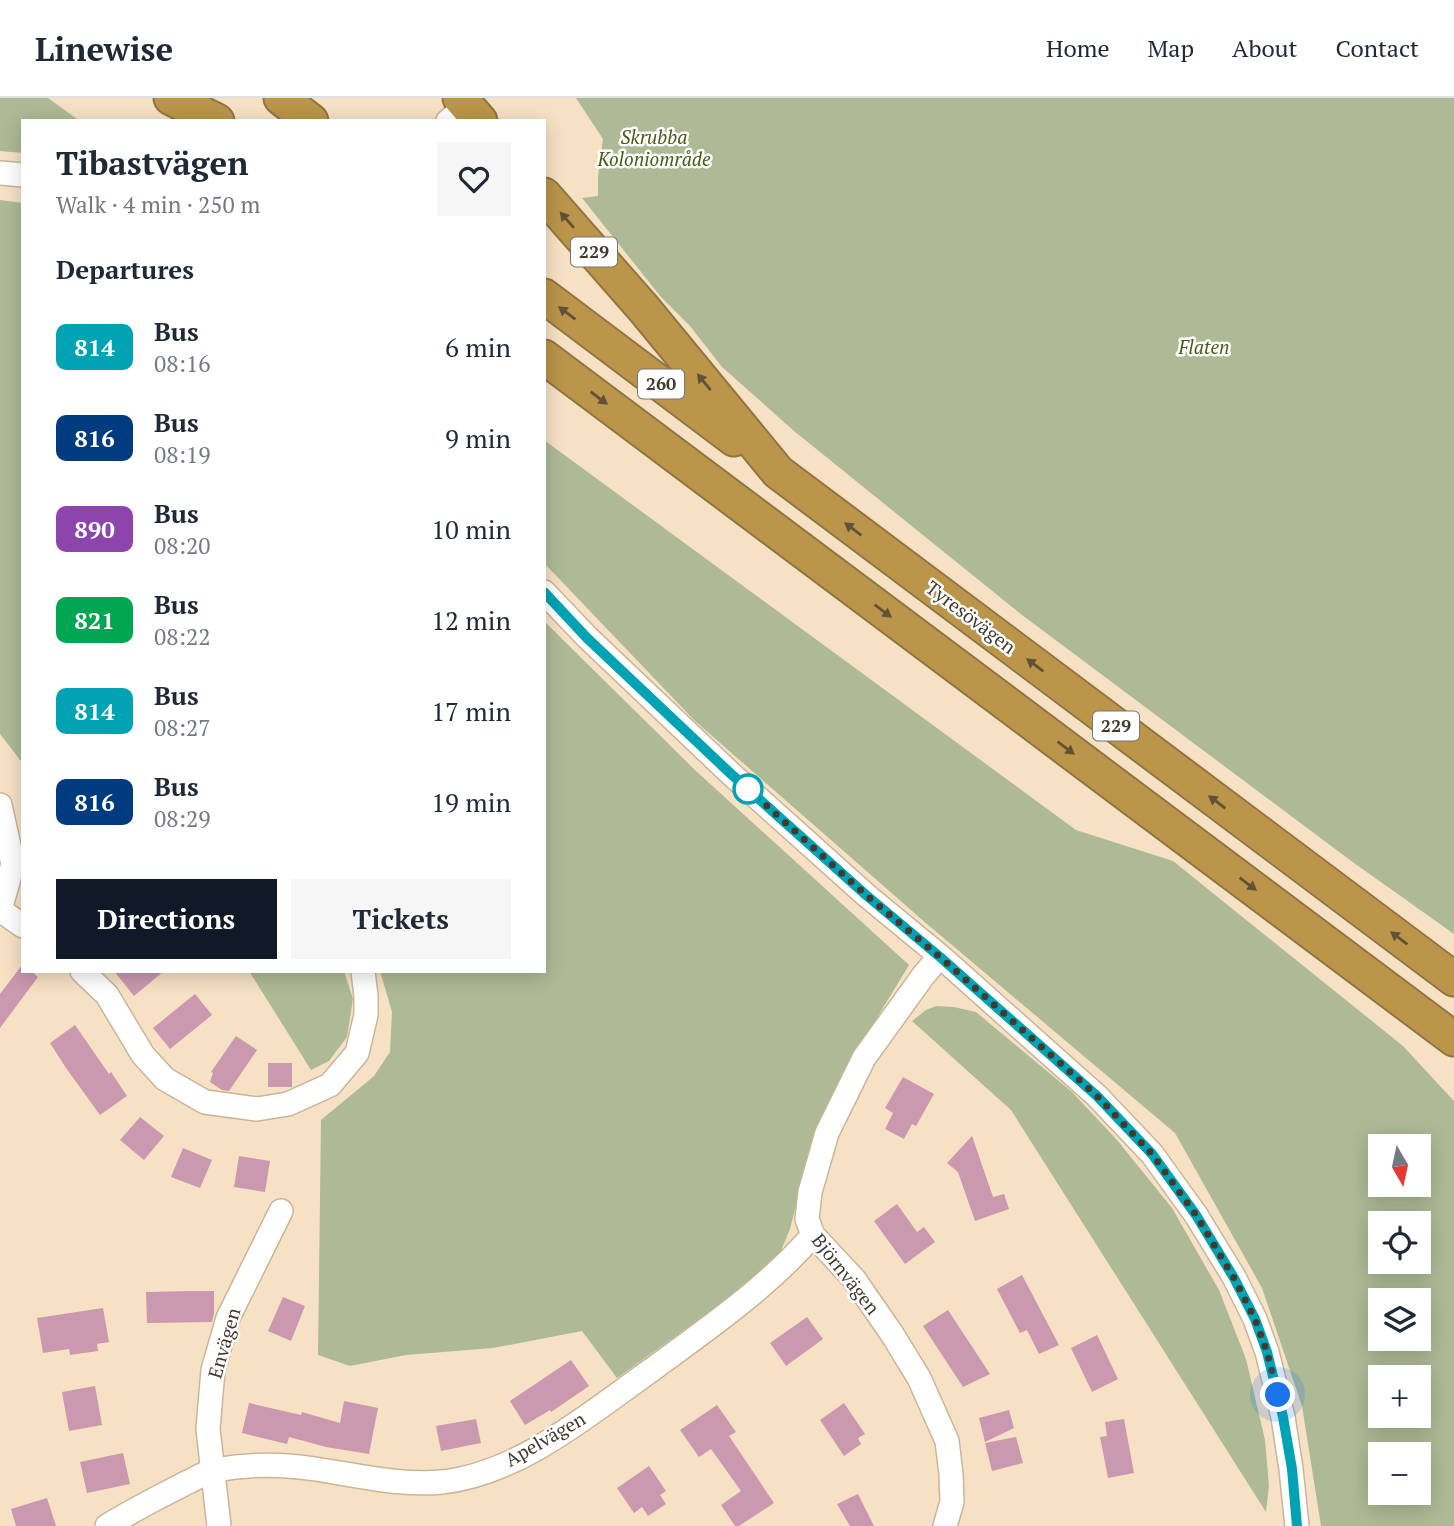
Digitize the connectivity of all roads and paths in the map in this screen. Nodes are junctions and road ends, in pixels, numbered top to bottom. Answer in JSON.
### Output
{"nodes":[{"id":1,"x":171,"y":98,"type":"edge"},
{"id":2,"x":205,"y":98,"type":"edge"},
{"id":3,"x":281,"y":98,"type":"edge"},
{"id":4,"x":213,"y":119,"type":"edge"},
{"id":5,"x":231,"y":119,"type":"edge"},
{"id":6,"x":308,"y":119,"type":"edge"},
{"id":7,"x":0,"y":173,"type":"edge"},
{"id":8,"x":21,"y":175,"type":"edge"},
{"id":9,"x":546,"y":196,"type":"edge"},
{"id":10,"x":546,"y":298,"type":"edge"},
{"id":11,"x":546,"y":358,"type":"edge"},
{"id":12,"x":778,"y":472,"type":"junction"},
{"id":13,"x":546,"y":594,"type":"edge"},
{"id":14,"x":0,"y":805,"type":"edge"},
{"id":15,"x":0,"y":910,"type":"edge"},
{"id":16,"x":21,"y":925,"type":"edge"},
{"id":17,"x":940,"y":957,"type":"junction"},
{"id":18,"x":84,"y":973,"type":"edge"},
{"id":19,"x":363,"y":973,"type":"edge"},
{"id":20,"x":1454,"y":979,"type":"edge"},
{"id":21,"x":1421,"y":1014,"type":"junction"},
{"id":22,"x":1454,"y":1039,"type":"edge"},
{"id":23,"x":1454,"y":1054,"type":"edge"},
{"id":24,"x":281,"y":1211,"type":"dead end"},
{"id":25,"x":813,"y":1236,"type":"junction"},
{"id":26,"x":212,"y":1471,"type":"junction"},
{"id":27,"x":107,"y":1526,"type":"edge"},
{"id":28,"x":219,"y":1526,"type":"edge"},
{"id":29,"x":945,"y":1526,"type":"edge"},
{"id":30,"x":1297,"y":1526,"type":"edge"}],
"edges":[{"from":1,"to":4,"type":"highway"},
{"from":2,"to":5,"type":"highway"},
{"from":3,"to":6,"type":"highway"},
{"from":7,"to":8,"type":"street"},
{"from":12,"to":9,"type":"highway","name":"Tyresövägen","number":"229","one_way":true},
{"from":12,"to":10,"type":"highway","number":"260","one_way":true},
{"from":11,"to":21,"type":"highway","number":"229","one_way":true},
{"from":20,"to":12,"type":"highway","name":"Tyresövägen","number":"229","one_way":true},
{"from":13,"to":17,"type":"street"},
{"from":14,"to":15,"type":"street"},
{"from":15,"to":16,"type":"street"},
{"from":17,"to":25,"type":"street","name":"Björnvägen"},
{"from":17,"to":30,"type":"street"},
{"from":18,"to":19,"type":"street"},
{"from":21,"to":22,"type":"highway","number":"229"},
{"from":21,"to":23,"type":"highway"},
{"from":24,"to":26,"type":"street","name":"Envägen"},
{"from":25,"to":26,"type":"street","name":"Apelvägen"},
{"from":25,"to":29,"type":"street","name":"Björnvägen"},
{"from":26,"to":27,"type":"street","name":"Apelvägen"},
{"from":26,"to":28,"type":"street","name":"Envägen"}]}
